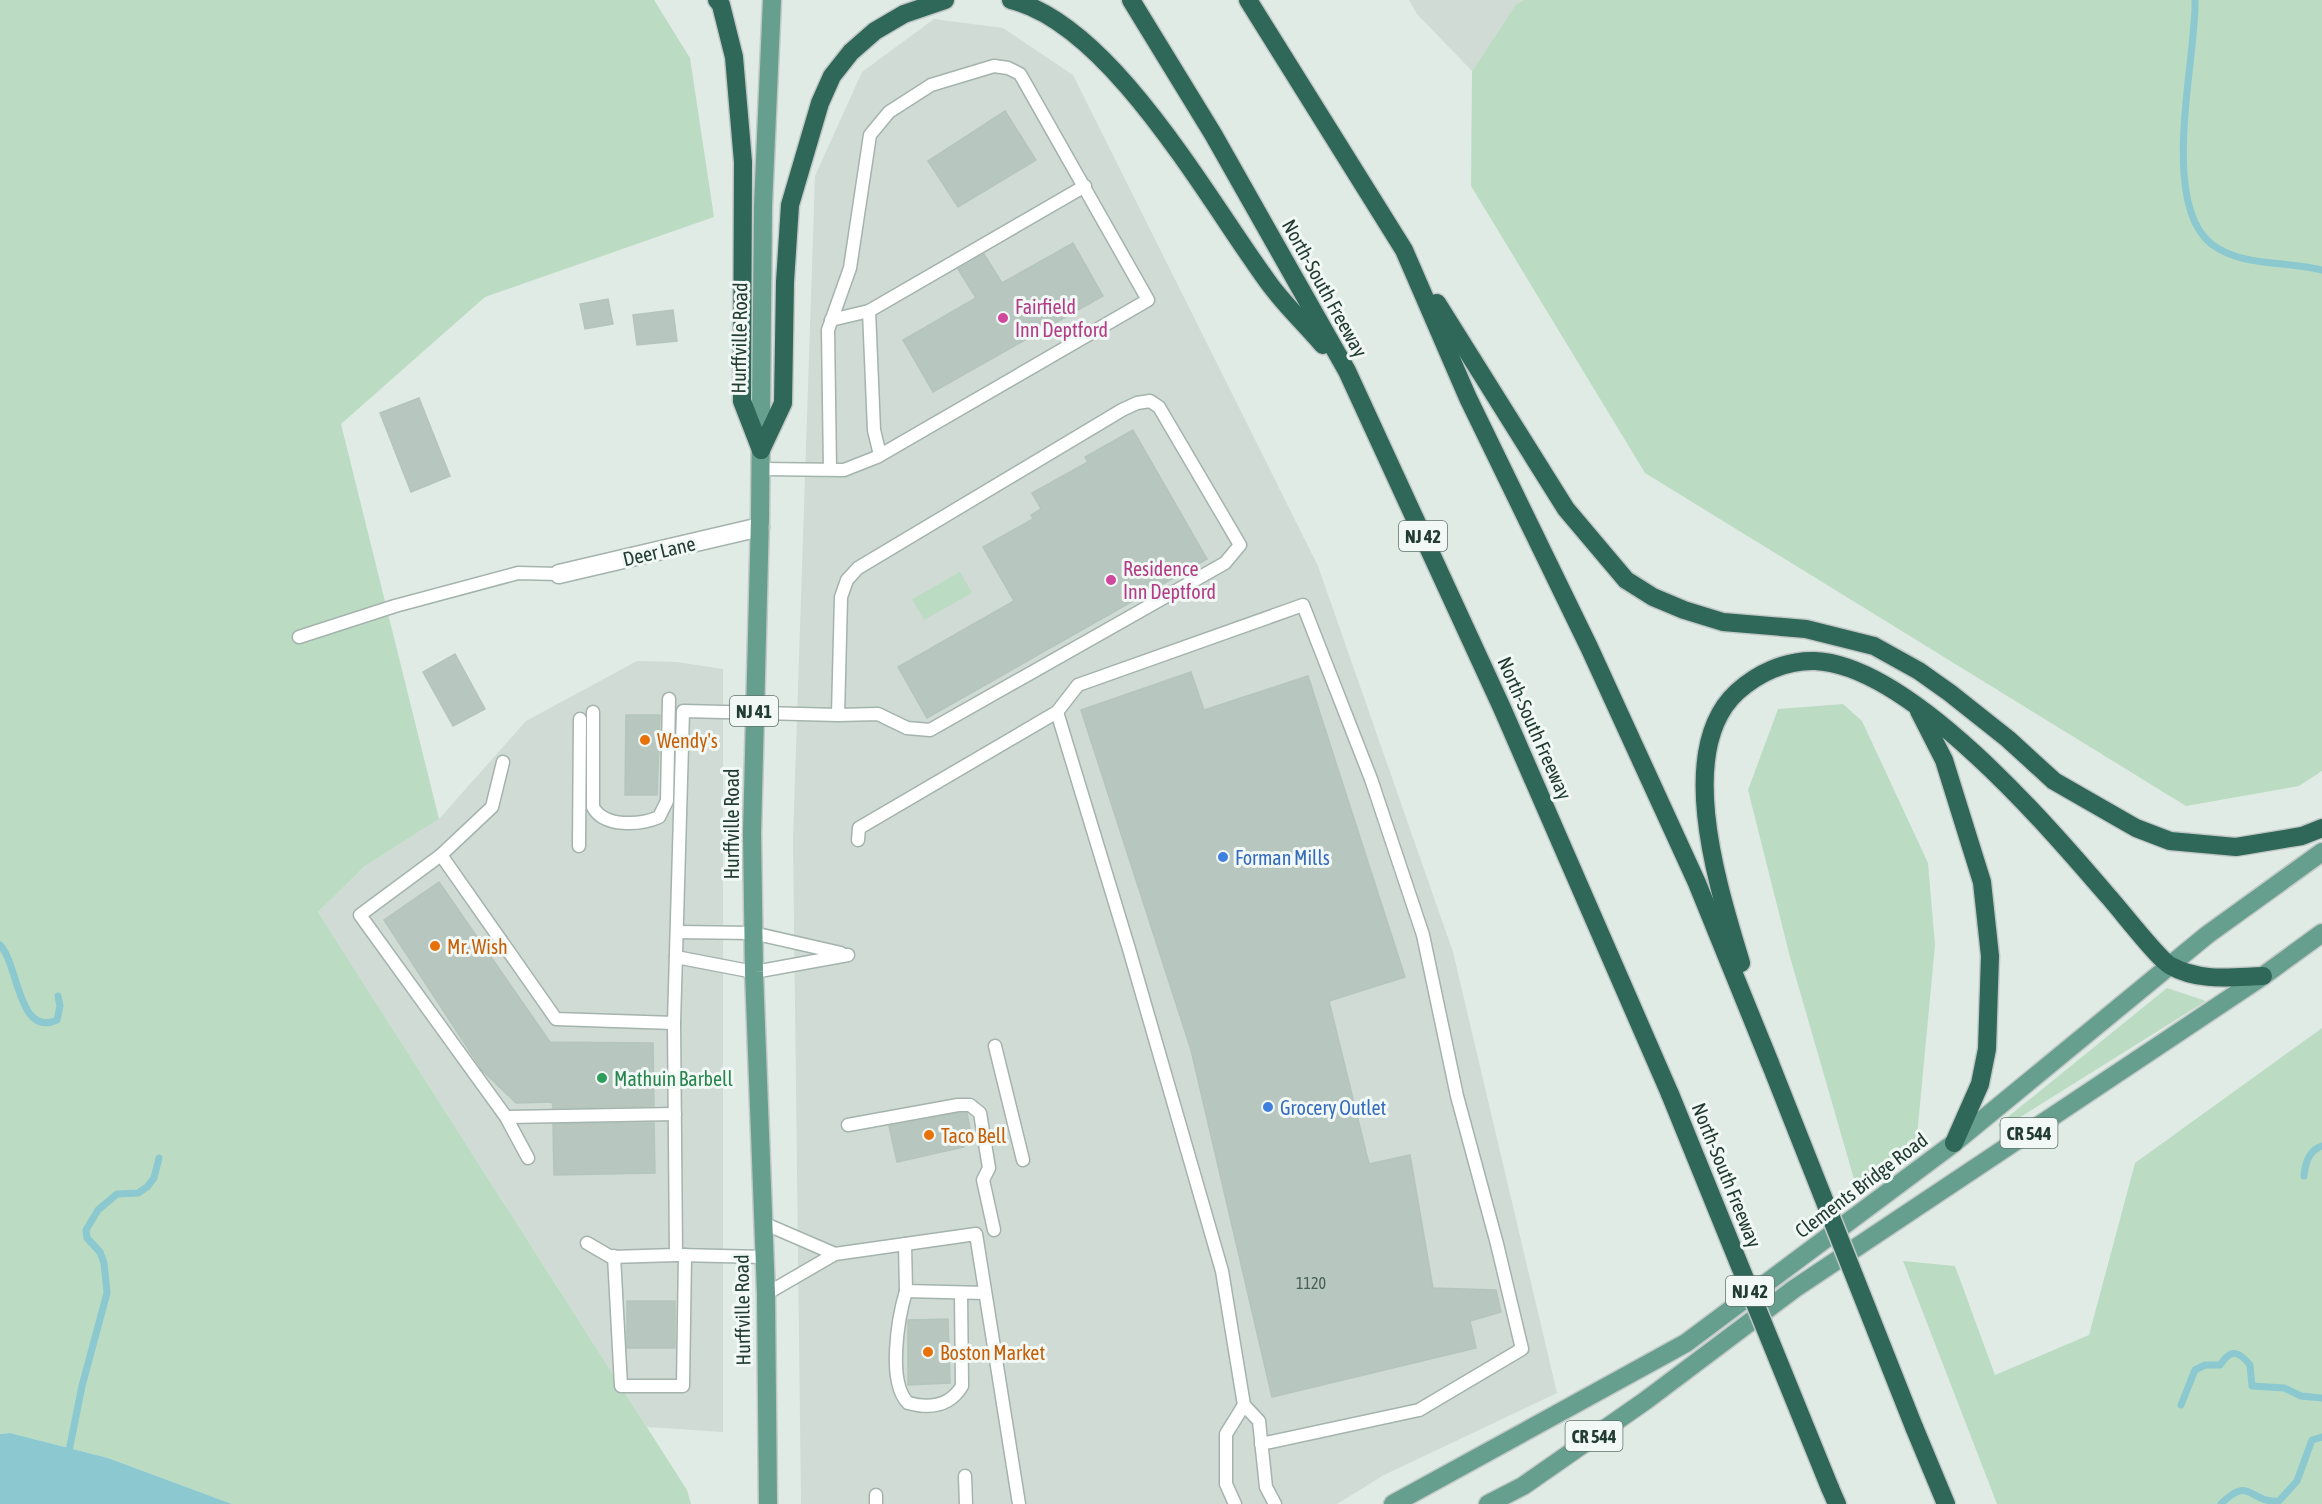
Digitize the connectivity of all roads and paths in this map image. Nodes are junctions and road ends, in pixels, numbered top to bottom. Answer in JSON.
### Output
{"nodes":[{"id":1,"x":717,"y":0,"type":"edge"},
{"id":2,"x":772,"y":0,"type":"edge"},
{"id":3,"x":945,"y":0,"type":"edge"},
{"id":4,"x":1011,"y":0,"type":"edge"},
{"id":5,"x":1131,"y":0,"type":"edge"},
{"id":6,"x":1248,"y":0,"type":"edge"},
{"id":7,"x":1085,"y":186,"type":"junction"},
{"id":8,"x":1404,"y":250,"type":"junction"},
{"id":9,"x":869,"y":311,"type":"junction"},
{"id":10,"x":831,"y":320,"type":"junction"},
{"id":11,"x":1347,"y":371,"type":"junction"},
{"id":12,"x":761,"y":450,"type":"junction"},
{"id":13,"x":880,"y":455,"type":"junction"},
{"id":14,"x":760,"y":469,"type":"junction"},
{"id":15,"x":830,"y":470,"type":"junction"},
{"id":16,"x":760,"y":527,"type":"junction"},
{"id":17,"x":559,"y":574,"type":"joint"},
{"id":18,"x":299,"y":637,"type":"dead end"},
{"id":19,"x":669,"y":699,"type":"dead end"},
{"id":20,"x":1917,"y":707,"type":"junction"},
{"id":21,"x":593,"y":712,"type":"dead end"},
{"id":22,"x":754,"y":712,"type":"junction"},
{"id":23,"x":1057,"y":712,"type":"junction"},
{"id":24,"x":838,"y":715,"type":"junction"},
{"id":25,"x":580,"y":718,"type":"dead end"},
{"id":26,"x":503,"y":762,"type":"dead end"},
{"id":27,"x":2322,"y":828,"type":"edge"},
{"id":28,"x":858,"y":840,"type":"dead end"},
{"id":29,"x":579,"y":846,"type":"dead end"},
{"id":30,"x":2322,"y":852,"type":"edge"},
{"id":31,"x":441,"y":855,"type":"junction"},
{"id":32,"x":677,"y":932,"type":"junction"},
{"id":33,"x":753,"y":933,"type":"junction"},
{"id":34,"x":2322,"y":933,"type":"edge"},
{"id":35,"x":676,"y":957,"type":"junction"},
{"id":36,"x":2169,"y":966,"type":"junction"},
{"id":37,"x":754,"y":972,"type":"junction"},
{"id":38,"x":2263,"y":976,"type":"junction"},
{"id":39,"x":675,"y":1023,"type":"junction"},
{"id":40,"x":995,"y":1046,"type":"dead end"},
{"id":41,"x":1770,"y":1063,"type":"junction"},
{"id":42,"x":675,"y":1114,"type":"junction"},
{"id":43,"x":506,"y":1117,"type":"junction"},
{"id":44,"x":848,"y":1125,"type":"dead end"},
{"id":45,"x":1954,"y":1143,"type":"junction"},
{"id":46,"x":528,"y":1158,"type":"dead end"},
{"id":47,"x":1023,"y":1160,"type":"dead end"},
{"id":48,"x":763,"y":1223,"type":"junction"},
{"id":49,"x":994,"y":1230,"type":"dead end"},
{"id":50,"x":588,"y":1243,"type":"dead end"},
{"id":51,"x":905,"y":1244,"type":"junction"},
{"id":52,"x":835,"y":1254,"type":"junction"},
{"id":53,"x":681,"y":1255,"type":"junction"},
{"id":54,"x":614,"y":1256,"type":"junction"},
{"id":55,"x":764,"y":1257,"type":"junction"},
{"id":56,"x":906,"y":1291,"type":"junction"},
{"id":57,"x":985,"y":1293,"type":"junction"},
{"id":58,"x":766,"y":1294,"type":"junction"},
{"id":59,"x":961,"y":1294,"type":"junction"},
{"id":60,"x":1244,"y":1405,"type":"junction"},
{"id":61,"x":1262,"y":1444,"type":"junction"},
{"id":62,"x":965,"y":1476,"type":"dead end"},
{"id":63,"x":1834,"y":1496,"type":"edge"},
{"id":64,"x":768,"y":1504,"type":"edge"},
{"id":65,"x":966,"y":1504,"type":"edge"},
{"id":66,"x":1019,"y":1504,"type":"edge"},
{"id":67,"x":1235,"y":1504,"type":"edge"},
{"id":68,"x":1275,"y":1504,"type":"edge"},
{"id":69,"x":1393,"y":1504,"type":"edge"},
{"id":70,"x":1488,"y":1504,"type":"edge"},
{"id":71,"x":1946,"y":1504,"type":"edge"}],
"edges":[{"from":1,"to":12,"type":"highway"},
{"from":2,"to":12,"type":"main road","name":"Hurffville Road","number":"NJ 41"},
{"from":3,"to":12,"type":"highway"},
{"from":4,"to":11,"type":"highway"},
{"from":5,"to":11,"type":"highway","name":"North-South Freeway","number":"NJ 42"},
{"from":6,"to":8,"type":"highway"},
{"from":7,"to":9,"type":"lane"},
{"from":7,"to":10,"type":"lane"},
{"from":7,"to":13,"type":"lane"},
{"from":8,"to":27,"type":"highway"},
{"from":8,"to":41,"type":"highway"},
{"from":9,"to":10,"type":"lane"},
{"from":9,"to":13,"type":"lane"},
{"from":10,"to":15,"type":"lane"},
{"from":11,"to":63,"type":"highway","name":"North-South Freeway","number":"NJ 42","bridge":true},
{"from":12,"to":14,"type":"main road","name":"Hurffville Road","number":"NJ 41"},
{"from":13,"to":15,"type":"lane"},
{"from":14,"to":15,"type":"lane"},
{"from":14,"to":16,"type":"main road","name":"Hurffville Road","number":"NJ 41"},
{"from":16,"to":17,"type":"street","name":"Deer Lane"},
{"from":16,"to":22,"type":"main road","name":"Hurffville Road","number":"NJ 41"},
{"from":17,"to":18,"type":"lane"},
{"from":19,"to":21,"type":"lane"},
{"from":20,"to":36,"type":"highway"},
{"from":20,"to":41,"type":"highway"},
{"from":20,"to":45,"type":"highway"},
{"from":22,"to":24,"type":"lane"},
{"from":22,"to":32,"type":"lane"},
{"from":22,"to":33,"type":"main road","name":"Hurffville Road","number":"NJ 41"},
{"from":23,"to":28,"type":"lane"},
{"from":23,"to":60,"type":"lane"},
{"from":23,"to":61,"type":"lane"},
{"from":24,"to":24,"type":"lane"},
{"from":25,"to":29,"type":"lane"},
{"from":26,"to":31,"type":"lane"},
{"from":30,"to":36,"type":"main road","name":"Clements Bridge Road","number":"CR 544"},
{"from":31,"to":39,"type":"lane"},
{"from":31,"to":43,"type":"lane"},
{"from":32,"to":33,"type":"lane"},
{"from":32,"to":35,"type":"lane"},
{"from":33,"to":37,"type":"main road","name":"Hurffville Road","number":"NJ 41"},
{"from":33,"to":37,"type":"lane"},
{"from":34,"to":38,"type":"main road","number":"CR 544"},
{"from":35,"to":37,"type":"lane"},
{"from":35,"to":39,"type":"lane"},
{"from":36,"to":38,"type":"highway"},
{"from":36,"to":45,"type":"main road","name":"Clements Bridge Road","number":"CR 544"},
{"from":37,"to":48,"type":"main road","name":"Hurffville Road","number":"NJ 41"},
{"from":38,"to":70,"type":"main road","number":"CR 544"},
{"from":39,"to":42,"type":"lane"},
{"from":40,"to":47,"type":"lane"},
{"from":41,"to":71,"type":"highway","bridge":true},
{"from":42,"to":43,"type":"lane"},
{"from":42,"to":53,"type":"lane"},
{"from":43,"to":46,"type":"lane"},
{"from":44,"to":49,"type":"lane"},
{"from":45,"to":69,"type":"main road","name":"Clements Bridge Road","number":"CR 544"},
{"from":48,"to":52,"type":"lane"},
{"from":48,"to":55,"type":"main road","name":"Hurffville Road","number":"NJ 41"},
{"from":50,"to":54,"type":"lane"},
{"from":51,"to":52,"type":"lane"},
{"from":51,"to":56,"type":"lane"},
{"from":51,"to":57,"type":"lane"},
{"from":52,"to":58,"type":"lane"},
{"from":53,"to":54,"type":"lane"},
{"from":53,"to":54,"type":"lane"},
{"from":53,"to":55,"type":"lane"},
{"from":55,"to":58,"type":"main road","name":"Hurffville Road","number":"NJ 41"},
{"from":56,"to":59,"type":"lane"},
{"from":56,"to":59,"type":"lane"},
{"from":57,"to":59,"type":"lane"},
{"from":57,"to":66,"type":"lane"},
{"from":58,"to":64,"type":"main road","name":"Hurffville Road","number":"NJ 41"},
{"from":60,"to":61,"type":"lane"},
{"from":60,"to":67,"type":"lane"},
{"from":61,"to":68,"type":"lane"},
{"from":62,"to":65,"type":"lane"}]}
